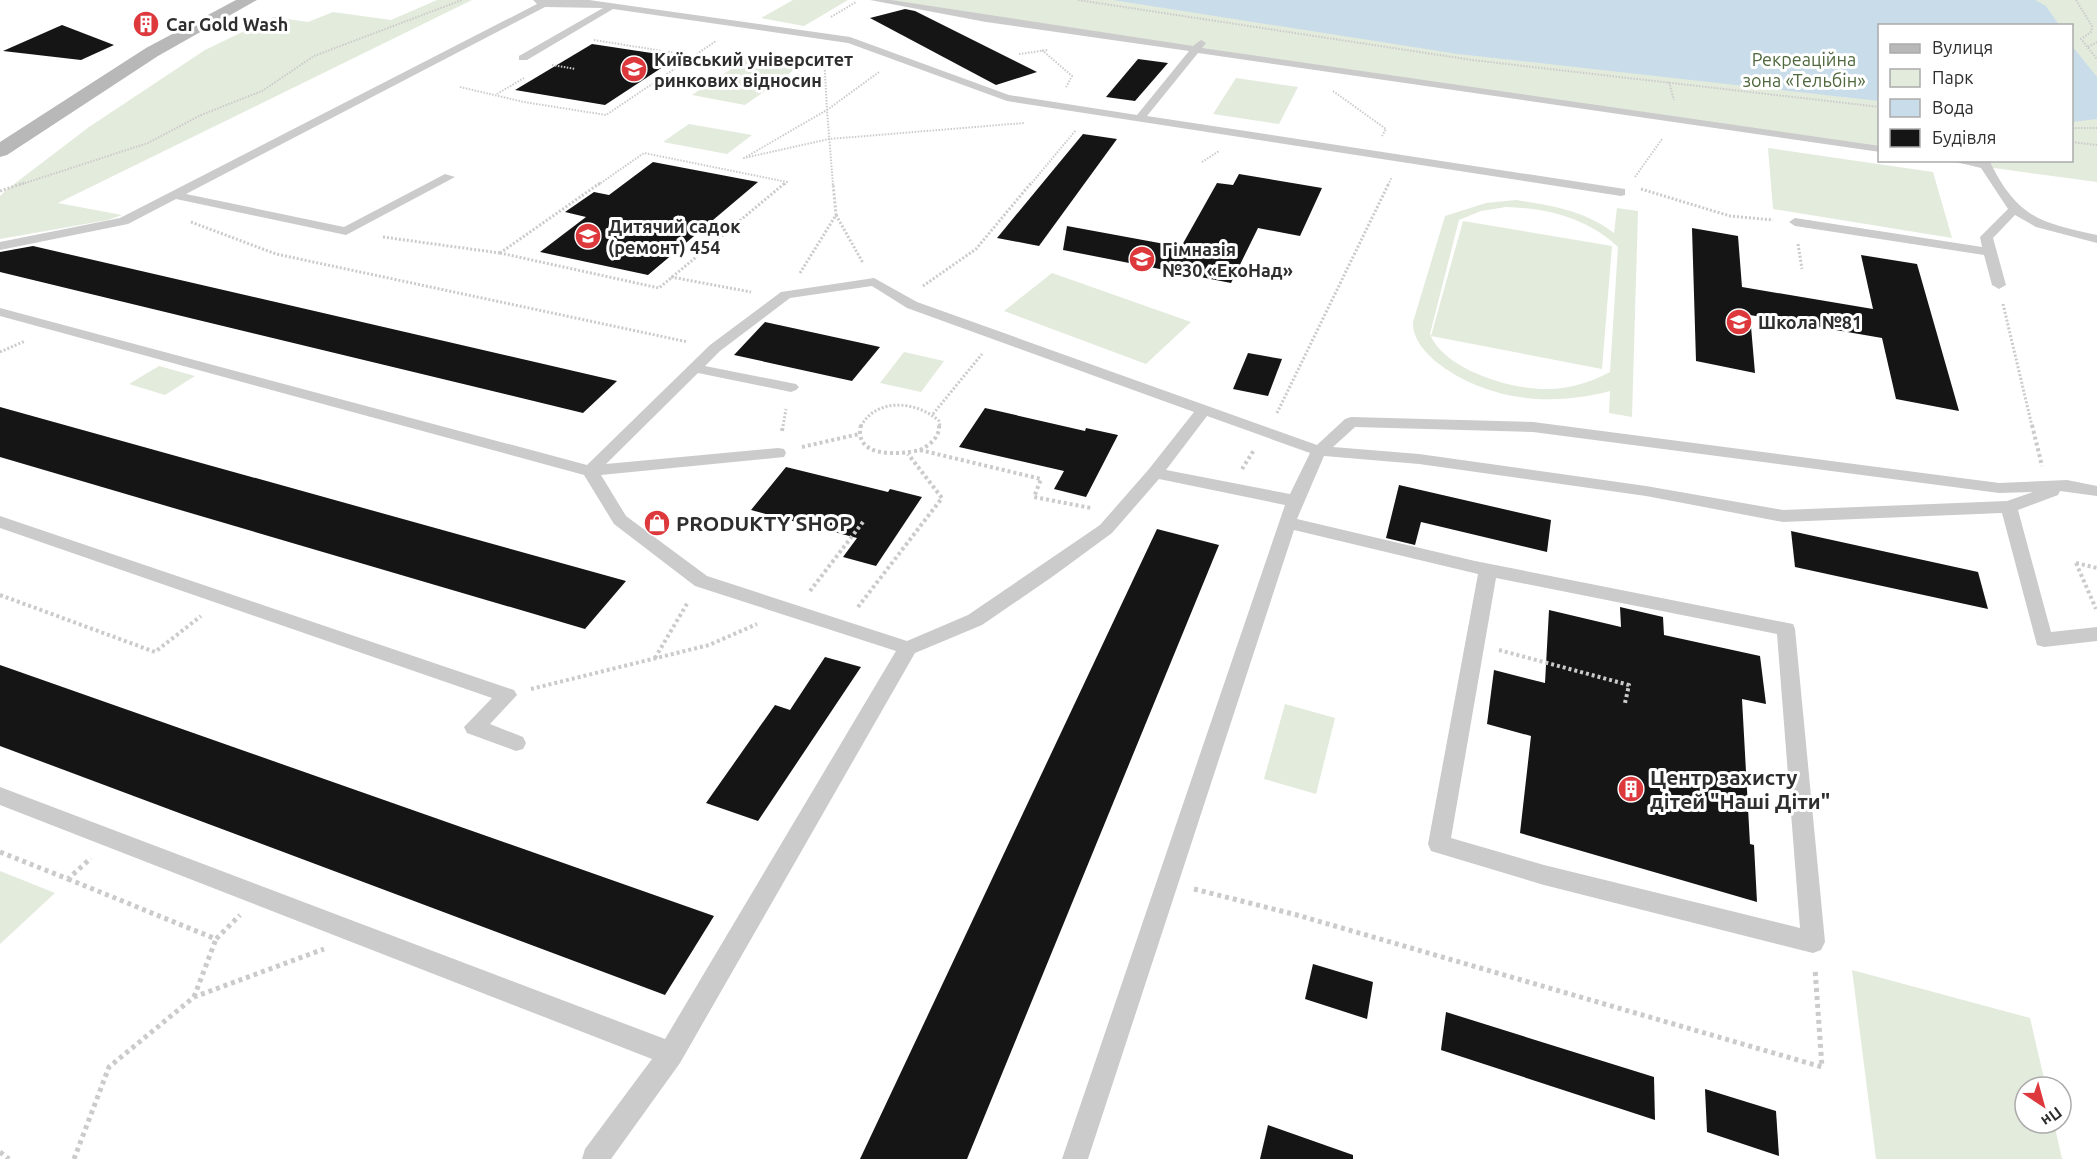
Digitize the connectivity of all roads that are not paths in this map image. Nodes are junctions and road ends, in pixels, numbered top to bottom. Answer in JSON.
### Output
{"nodes":[{"id":1,"x":249,"y":0,"type":"edge"},
{"id":2,"x":874,"y":0,"type":"edge"},
{"id":3,"x":909,"y":0,"type":"edge"},
{"id":4,"x":540,"y":2,"type":"edge"},
{"id":5,"x":612,"y":6,"type":"junction"},
{"id":6,"x":1199,"y":46,"type":"junction"},
{"id":7,"x":524,"y":58,"type":"dead end"},
{"id":8,"x":1140,"y":118,"type":"junction"},
{"id":9,"x":1878,"y":142,"type":"edge"},
{"id":10,"x":1878,"y":149,"type":"edge"},
{"id":11,"x":0,"y":151,"type":"edge"},
{"id":12,"x":1984,"y":163,"type":"edge"},
{"id":13,"x":449,"y":177,"type":"dead end"},
{"id":14,"x":1624,"y":189,"type":"road end"},
{"id":15,"x":176,"y":195,"type":"junction"},
{"id":16,"x":2013,"y":211,"type":"junction"},
{"id":17,"x":1795,"y":222,"type":"road end"},
{"id":18,"x":2097,"y":239,"type":"edge"},
{"id":19,"x":0,"y":246,"type":"edge"},
{"id":20,"x":1990,"y":252,"type":"junction"},
{"id":21,"x":1999,"y":285,"type":"road end"},
{"id":22,"x":0,"y":312,"type":"edge"},
{"id":23,"x":695,"y":368,"type":"junction"},
{"id":24,"x":791,"y":387,"type":"road end"},
{"id":25,"x":1205,"y":408,"type":"junction"},
{"id":26,"x":1319,"y":451,"type":"junction"},
{"id":27,"x":778,"y":453,"type":"road end"},
{"id":28,"x":590,"y":471,"type":"junction"},
{"id":29,"x":1155,"y":473,"type":"junction"},
{"id":30,"x":2067,"y":484,"type":"junction"},
{"id":31,"x":2097,"y":491,"type":"edge"},
{"id":32,"x":1295,"y":501,"type":"junction"},
{"id":33,"x":2009,"y":507,"type":"junction"},
{"id":34,"x":0,"y":522,"type":"edge"},
{"id":35,"x":1289,"y":523,"type":"junction"},
{"id":36,"x":1488,"y":571,"type":"junction"},
{"id":37,"x":2097,"y":634,"type":"edge"},
{"id":38,"x":909,"y":648,"type":"junction"},
{"id":39,"x":516,"y":743,"type":"dead end"},
{"id":40,"x":0,"y":796,"type":"edge"},
{"id":41,"x":671,"y":1054,"type":"junction"},
{"id":42,"x":595,"y":1159,"type":"edge"},
{"id":43,"x":1076,"y":1159,"type":"edge"}],
"edges":[{"from":1,"to":11,"type":"street"},
{"from":2,"to":6,"type":"lane"},
{"from":3,"to":6,"type":"lane"},
{"from":4,"to":5,"type":"lane"},
{"from":4,"to":15,"type":"lane"},
{"from":5,"to":7,"type":"lane"},
{"from":5,"to":8,"type":"lane"},
{"from":6,"to":8,"type":"lane"},
{"from":6,"to":9,"type":"lane"},
{"from":6,"to":10,"type":"lane"},
{"from":8,"to":14,"type":"lane"},
{"from":12,"to":16,"type":"lane"},
{"from":13,"to":15,"type":"lane"},
{"from":15,"to":19,"type":"lane"},
{"from":16,"to":18,"type":"lane"},
{"from":16,"to":20,"type":"lane"},
{"from":17,"to":20,"type":"lane"},
{"from":20,"to":21,"type":"lane"},
{"from":22,"to":28,"type":"lane"},
{"from":23,"to":24,"type":"lane"},
{"from":23,"to":25,"type":"lane"},
{"from":23,"to":28,"type":"lane"},
{"from":25,"to":26,"type":"lane"},
{"from":25,"to":29,"type":"lane"},
{"from":26,"to":30,"type":"lane"},
{"from":26,"to":32,"type":"lane"},
{"from":26,"to":33,"type":"lane"},
{"from":27,"to":28,"type":"lane"},
{"from":28,"to":38,"type":"lane"},
{"from":29,"to":32,"type":"lane"},
{"from":29,"to":38,"type":"lane"},
{"from":30,"to":31,"type":"lane"},
{"from":30,"to":33,"type":"lane"},
{"from":32,"to":35,"type":"lane"},
{"from":33,"to":37,"type":"lane"},
{"from":34,"to":39,"type":"lane"},
{"from":35,"to":36,"type":"lane"},
{"from":35,"to":43,"type":"lane"},
{"from":36,"to":36,"type":"lane"},
{"from":38,"to":41,"type":"lane"},
{"from":40,"to":41,"type":"lane"},
{"from":41,"to":42,"type":"lane"}]}
